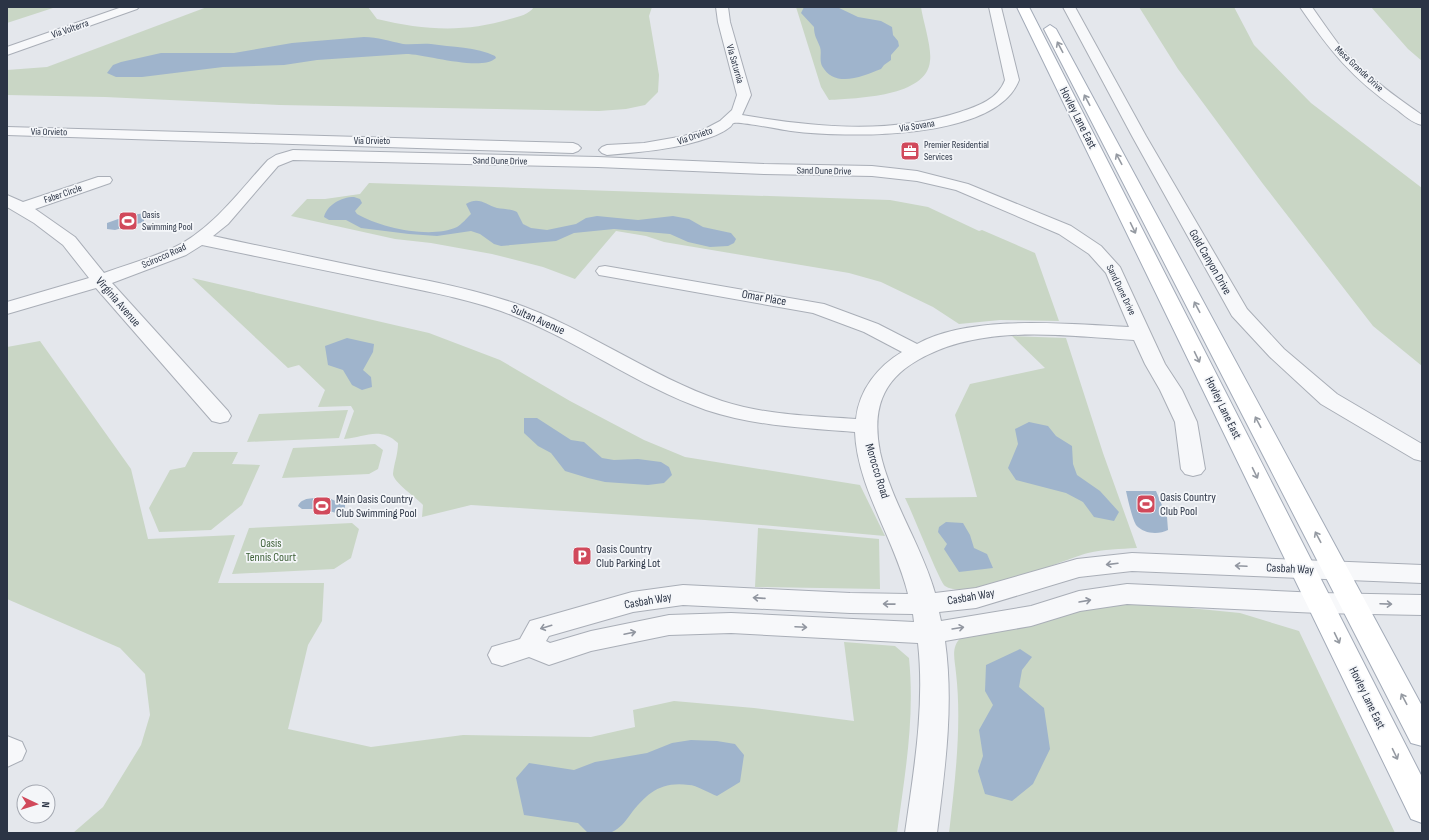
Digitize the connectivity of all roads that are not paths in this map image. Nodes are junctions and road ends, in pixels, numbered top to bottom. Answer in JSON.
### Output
{"nodes":[{"id":1,"x":133,"y":7,"type":"edge"},
{"id":2,"x":722,"y":7,"type":"edge"},
{"id":3,"x":995,"y":7,"type":"edge"},
{"id":4,"x":1023,"y":7,"type":"edge"},
{"id":5,"x":1069,"y":7,"type":"edge"},
{"id":6,"x":1306,"y":7,"type":"edge"},
{"id":7,"x":1046,"y":20,"type":"dead end"},
{"id":8,"x":7,"y":51,"type":"edge"},
{"id":9,"x":732,"y":118,"type":"junction"},
{"id":10,"x":1422,"y":121,"type":"edge"},
{"id":11,"x":7,"y":131,"type":"edge"},
{"id":12,"x":293,"y":155,"type":"joint"},
{"id":13,"x":104,"y":180,"type":"dead end"},
{"id":14,"x":15,"y":204,"type":"edge"},
{"id":15,"x":199,"y":239,"type":"junction"},
{"id":16,"x":605,"y":271,"type":"dead end"},
{"id":17,"x":100,"y":281,"type":"junction"},
{"id":18,"x":7,"y":308,"type":"edge"},
{"id":19,"x":1142,"y":334,"type":"junction"},
{"id":20,"x":915,"y":351,"type":"junction"},
{"id":21,"x":220,"y":416,"type":"dead end"},
{"id":22,"x":865,"y":426,"type":"junction"},
{"id":23,"x":1422,"y":454,"type":"edge"},
{"id":24,"x":1193,"y":469,"type":"dead end"},
{"id":25,"x":1303,"y":570,"type":"junction"},
{"id":26,"x":1336,"y":571,"type":"junction"},
{"id":27,"x":1422,"y":574,"type":"edge"},
{"id":28,"x":1353,"y":603,"type":"junction"},
{"id":29,"x":923,"y":604,"type":"junction"},
{"id":30,"x":1319,"y":604,"type":"junction"},
{"id":31,"x":1422,"y":605,"type":"edge"},
{"id":32,"x":588,"y":629,"type":"junction"},
{"id":33,"x":930,"y":633,"type":"junction"},
{"id":34,"x":502,"y":655,"type":"dead end"},
{"id":35,"x":1422,"y":734,"type":"edge"},
{"id":36,"x":1422,"y":809,"type":"edge"},
{"id":37,"x":921,"y":833,"type":"edge"}],
"edges":[{"from":1,"to":8,"type":"street","name":"Via Volterra"},
{"from":2,"to":9,"type":"street","name":"Via Saturnia"},
{"from":3,"to":9,"type":"street","name":"Via Sovana"},
{"from":4,"to":25,"type":"main road","name":"Hovley Lane East","one_way":true},
{"from":5,"to":23,"type":"street","name":"Gold Canyon Drive"},
{"from":6,"to":10,"type":"street","name":"Mesa Grande Drive"},
{"from":26,"to":7,"type":"main road","name":"Hovley Lane East","one_way":true},
{"from":9,"to":11,"type":"street","name":"Via Orvieto"},
{"from":12,"to":15,"type":"street","name":"Scirocco Road"},
{"from":12,"to":19,"type":"street","name":"Sand Dune Drive"},
{"from":13,"to":14,"type":"street","name":"Faber Circle"},
{"from":14,"to":17,"type":"street","name":"Virginia Avenue"},
{"from":15,"to":17,"type":"street","name":"Scirocco Road"},
{"from":15,"to":22,"type":"street","name":"Sultan Avenue"},
{"from":16,"to":20,"type":"street","name":"Omar Place"},
{"from":17,"to":18,"type":"street","name":"Scirocco Road"},
{"from":17,"to":21,"type":"street","name":"Virginia Avenue"},
{"from":19,"to":20,"type":"street","name":"Morocco Road"},
{"from":19,"to":24,"type":"street","name":"Sand Dune Drive"},
{"from":20,"to":22,"type":"street","name":"Morocco Road"},
{"from":22,"to":29,"type":"street","name":"Morocco Road"},
{"from":25,"to":26,"type":"street","name":"Casbah Way"},
{"from":25,"to":29,"type":"street","name":"Casbah Way","one_way":true},
{"from":25,"to":30,"type":"main road","name":"Hovley Lane East"},
{"from":26,"to":27,"type":"street","name":"Casbah Way"},
{"from":26,"to":28,"type":"main road","name":"Hovley Lane East"},
{"from":28,"to":30,"type":"street","name":"Casbah Way"},
{"from":28,"to":31,"type":"street","name":"Casbah Way","one_way":true},
{"from":35,"to":28,"type":"main road","name":"Hovley Lane East","one_way":true},
{"from":29,"to":32,"type":"street","name":"Casbah Way","one_way":true},
{"from":29,"to":33,"type":"street","name":"Morocco Road"},
{"from":33,"to":30,"type":"street","name":"Casbah Way","one_way":true},
{"from":30,"to":36,"type":"main road","name":"Hovley Lane East","one_way":true},
{"from":32,"to":33,"type":"street","name":"Casbah Way","one_way":true},
{"from":32,"to":34,"type":"street","name":"Casbah Way"},
{"from":33,"to":37,"type":"street","name":"Morocco Road"}]}
